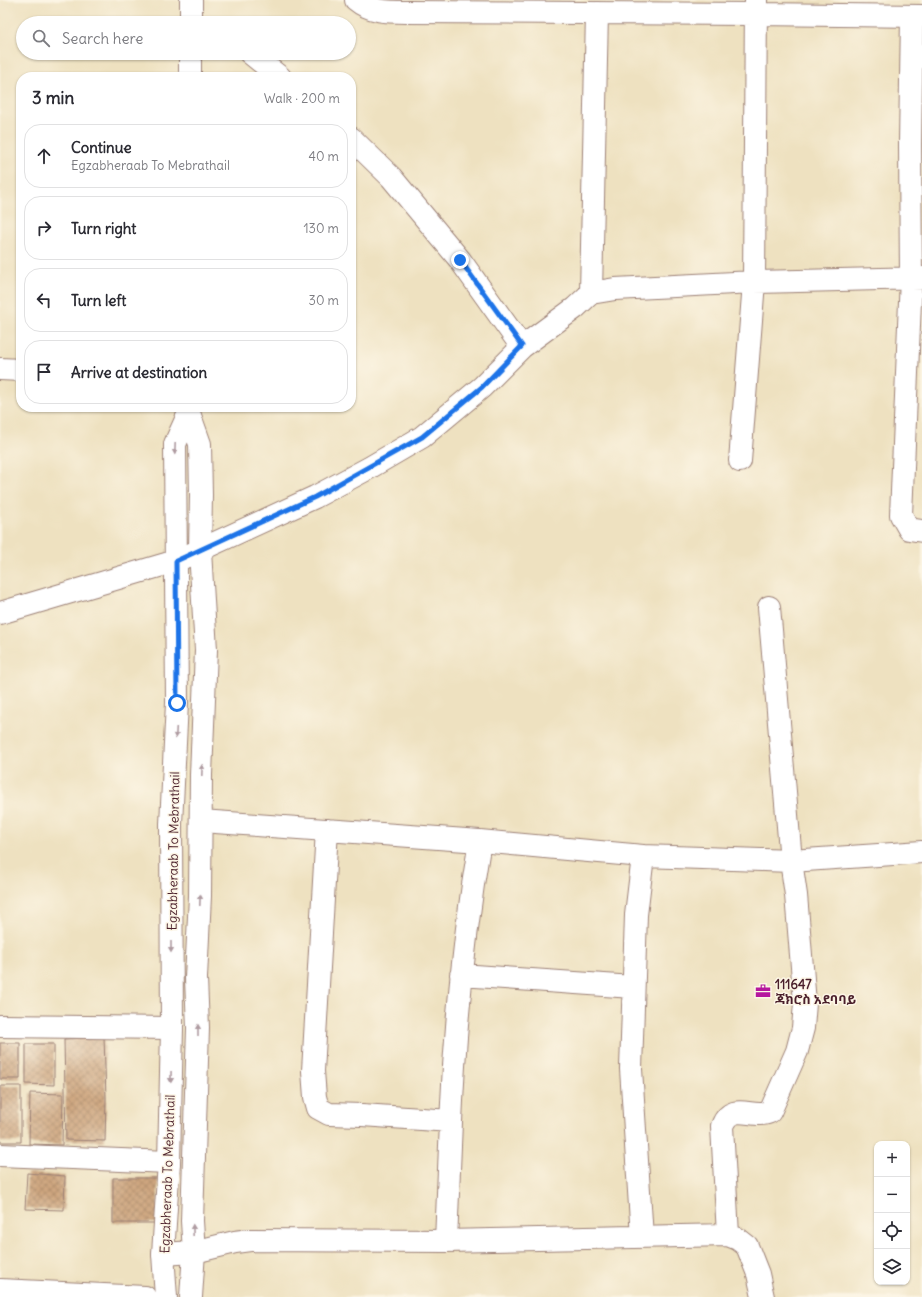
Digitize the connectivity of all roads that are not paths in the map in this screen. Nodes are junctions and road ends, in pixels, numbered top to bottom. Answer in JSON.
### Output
{"nodes":[{"id":1,"x":191,"y":0,"type":"edge"},
{"id":2,"x":356,"y":0,"type":"edge"},
{"id":3,"x":756,"y":7,"type":"edge"},
{"id":4,"x":597,"y":13,"type":"junction"},
{"id":5,"x":191,"y":16,"type":"edge"},
{"id":6,"x":917,"y":16,"type":"edge"},
{"id":7,"x":190,"y":60,"type":"edge"},
{"id":8,"x":259,"y":60,"type":"edge"},
{"id":9,"x":190,"y":72,"type":"edge"},
{"id":10,"x":274,"y":72,"type":"edge"},
{"id":11,"x":356,"y":143,"type":"edge"},
{"id":12,"x":916,"y":143,"type":"edge"},
{"id":13,"x":916,"y":278,"type":"edge"},
{"id":14,"x":754,"y":282,"type":"junction"},
{"id":15,"x":591,"y":293,"type":"junction"},
{"id":16,"x":537,"y":336,"type":"junction"},
{"id":17,"x":188,"y":412,"type":"edge"},
{"id":18,"x":190,"y":412,"type":"edge"},
{"id":19,"x":740,"y":461,"type":"dead end"},
{"id":20,"x":922,"y":530,"type":"edge"},
{"id":21,"x":200,"y":551,"type":"junction"},
{"id":22,"x":176,"y":561,"type":"junction"},
{"id":23,"x":769,"y":607,"type":"dead end"},
{"id":24,"x":0,"y":613,"type":"edge"},
{"id":25,"x":201,"y":821,"type":"junction"},
{"id":26,"x":327,"y":830,"type":"junction"},
{"id":27,"x":480,"y":841,"type":"junction"},
{"id":28,"x":922,"y":852,"type":"edge"},
{"id":29,"x":643,"y":856,"type":"junction"},
{"id":30,"x":791,"y":860,"type":"junction"},
{"id":31,"x":461,"y":976,"type":"junction"},
{"id":32,"x":633,"y":987,"type":"junction"},
{"id":33,"x":0,"y":1026,"type":"edge"},
{"id":34,"x":172,"y":1028,"type":"junction"},
{"id":35,"x":451,"y":1121,"type":"junction"},
{"id":36,"x":0,"y":1155,"type":"edge"},
{"id":37,"x":169,"y":1162,"type":"junction"},
{"id":38,"x":728,"y":1235,"type":"junction"},
{"id":39,"x":642,"y":1237,"type":"junction"},
{"id":40,"x":446,"y":1241,"type":"junction"},
{"id":41,"x":194,"y":1252,"type":"junction"},
{"id":42,"x":163,"y":1254,"type":"junction"},
{"id":43,"x":0,"y":1290,"type":"edge"},
{"id":44,"x":145,"y":1297,"type":"edge"},
{"id":45,"x":166,"y":1297,"type":"edge"},
{"id":46,"x":191,"y":1297,"type":"edge"},
{"id":47,"x":763,"y":1297,"type":"edge"}],
"edges":[{"from":1,"to":5,"type":"street"},
{"from":2,"to":4,"type":"street"},
{"from":3,"to":4,"type":"street"},
{"from":3,"to":6,"type":"street"},
{"from":3,"to":14,"type":"street"},
{"from":4,"to":15,"type":"street"},
{"from":6,"to":12,"type":"street"},
{"from":7,"to":9,"type":"street"},
{"from":8,"to":10,"type":"street"},
{"from":11,"to":16,"type":"street"},
{"from":12,"to":13,"type":"street"},
{"from":13,"to":14,"type":"street"},
{"from":13,"to":20,"type":"street"},
{"from":14,"to":15,"type":"street"},
{"from":14,"to":19,"type":"street"},
{"from":15,"to":16,"type":"street"},
{"from":16,"to":21,"type":"street"},
{"from":17,"to":22,"type":"street","name":"Egzabheraab To Mebrathail","one_way":true},
{"from":18,"to":21,"type":"street"},
{"from":21,"to":22,"type":"street"},
{"from":25,"to":21,"type":"street","one_way":true},
{"from":22,"to":24,"type":"street"},
{"from":22,"to":34,"type":"street","name":"Egzabheraab To Mebrathail","one_way":true},
{"from":23,"to":30,"type":"street"},
{"from":25,"to":26,"type":"street"},
{"from":41,"to":25,"type":"street","one_way":true},
{"from":26,"to":27,"type":"street"},
{"from":26,"to":35,"type":"street"},
{"from":27,"to":29,"type":"street"},
{"from":27,"to":31,"type":"street"},
{"from":28,"to":30,"type":"street"},
{"from":29,"to":30,"type":"street"},
{"from":29,"to":32,"type":"street"},
{"from":30,"to":38,"type":"street"},
{"from":31,"to":32,"type":"street"},
{"from":31,"to":35,"type":"street"},
{"from":32,"to":39,"type":"street"},
{"from":33,"to":34,"type":"street"},
{"from":34,"to":37,"type":"street","name":"Egzabheraab To Mebrathail","one_way":true},
{"from":35,"to":40,"type":"street"},
{"from":36,"to":37,"type":"street"},
{"from":37,"to":42,"type":"street","name":"Egzabheraab To Mebrathail"},
{"from":38,"to":39,"type":"street"},
{"from":38,"to":47,"type":"street"},
{"from":39,"to":40,"type":"street"},
{"from":40,"to":41,"type":"street"},
{"from":41,"to":42,"type":"street"},
{"from":41,"to":46,"type":"street"},
{"from":42,"to":45,"type":"street","name":"Egzabheraab To Mebrathail"},
{"from":43,"to":44,"type":"street"}]}
